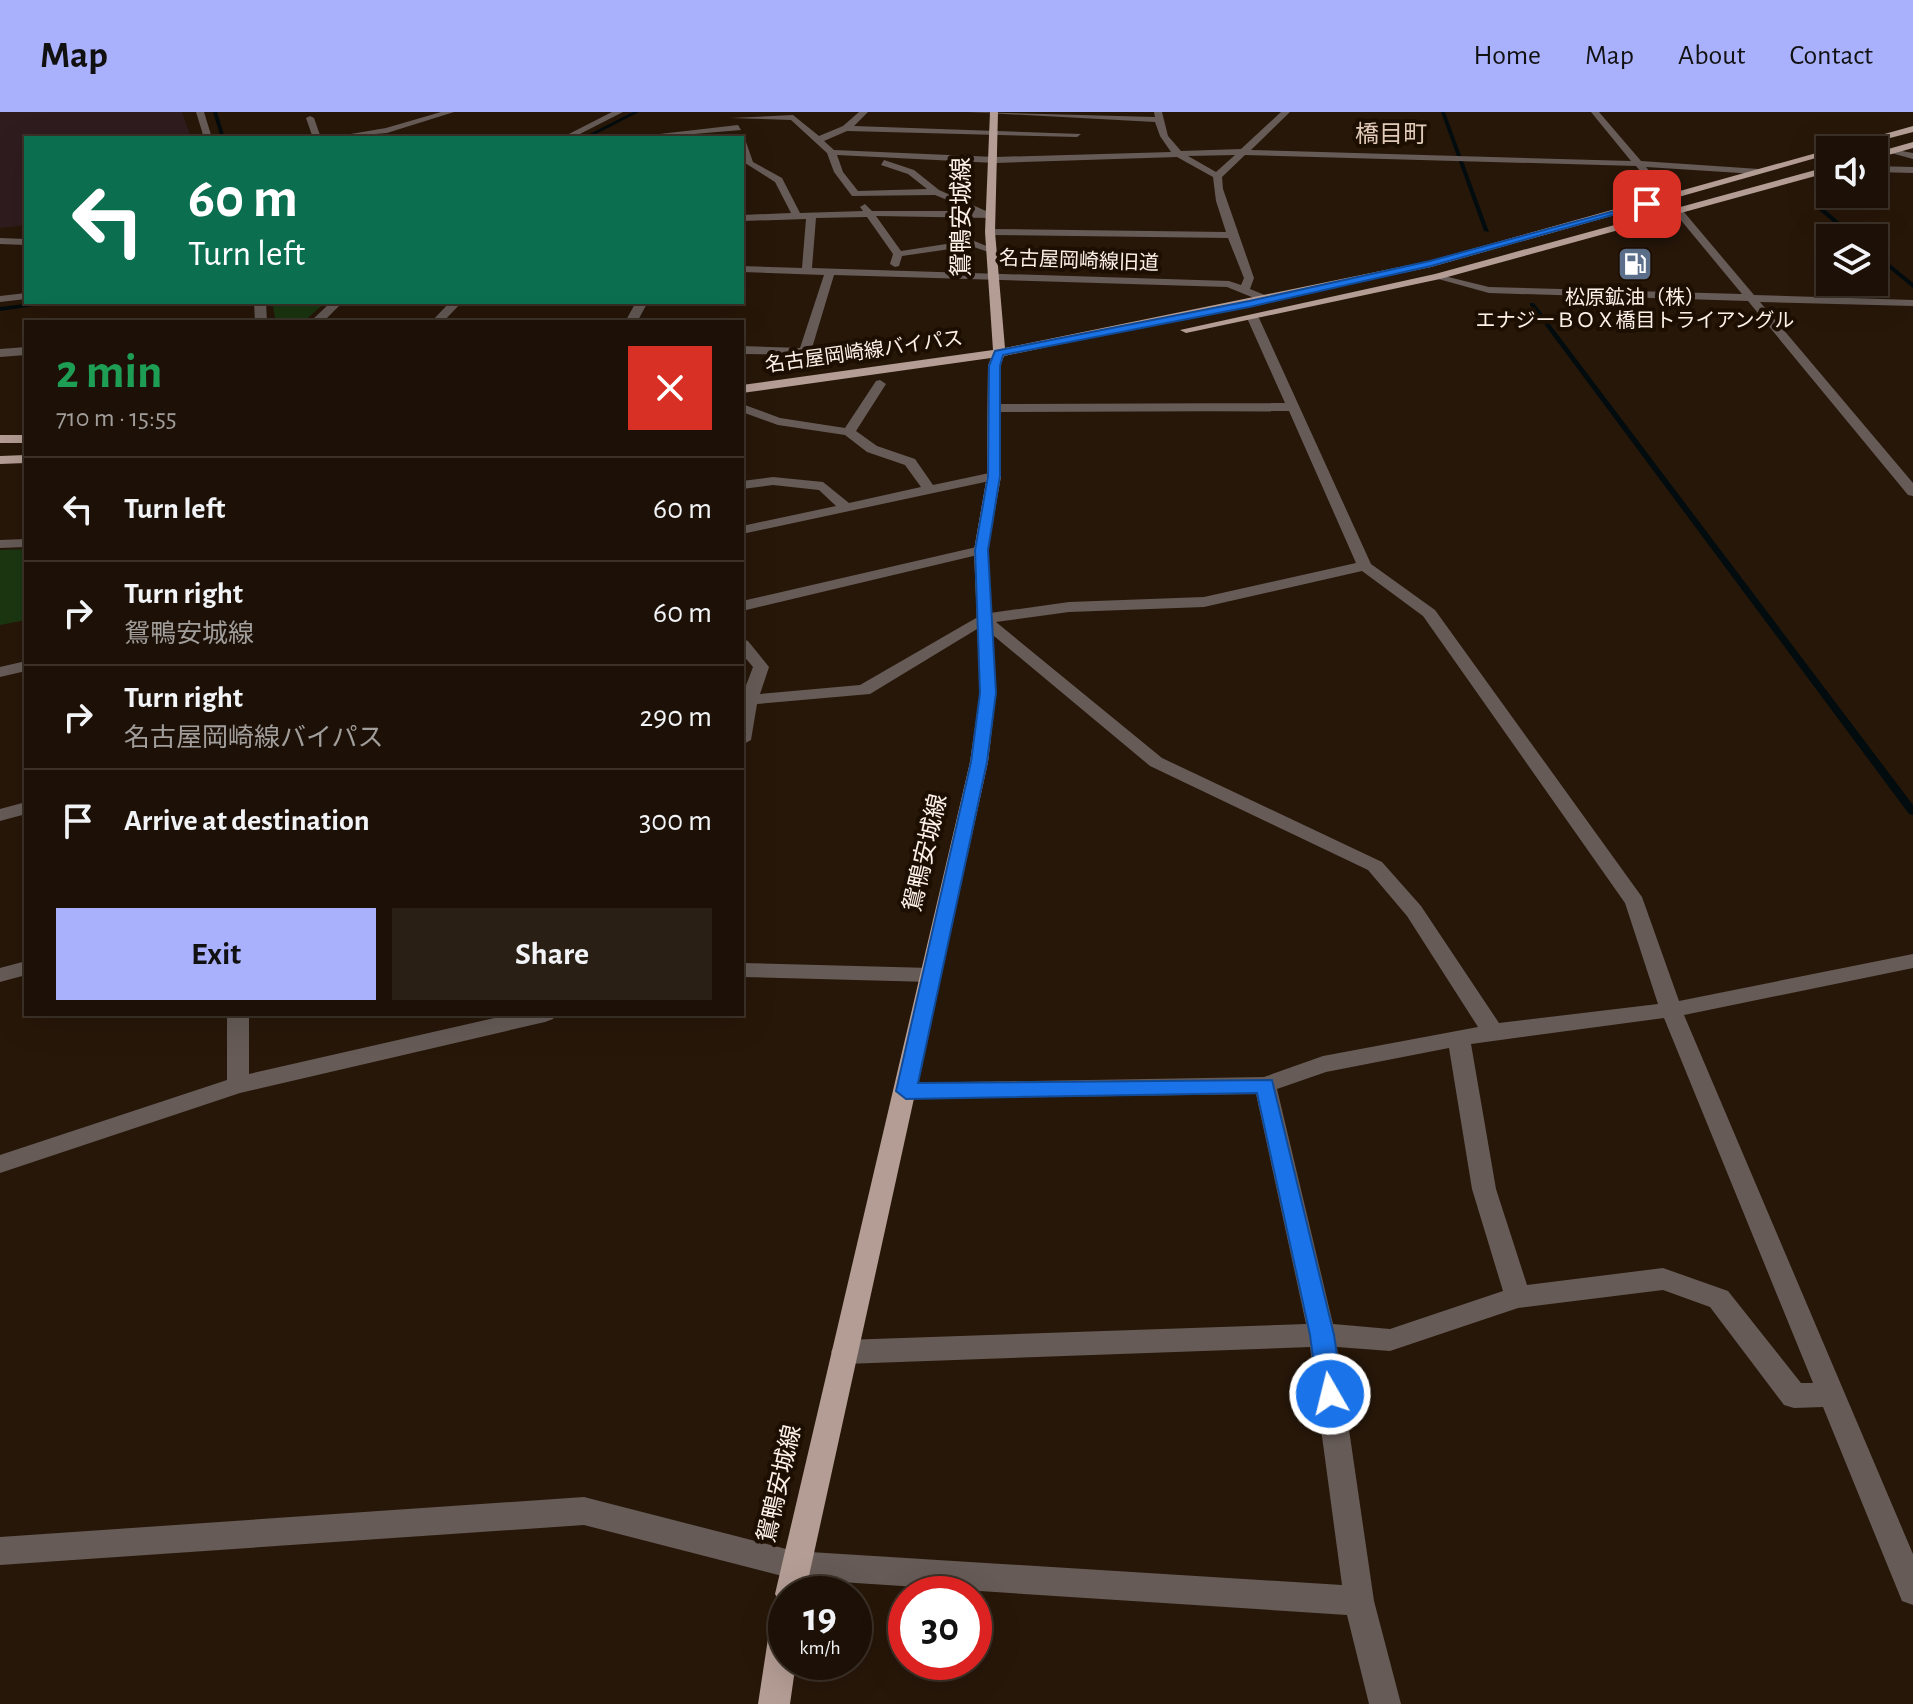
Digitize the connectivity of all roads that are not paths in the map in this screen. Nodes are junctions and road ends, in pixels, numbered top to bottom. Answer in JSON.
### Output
{"nodes":[{"id":1,"x":200,"y":112,"type":"edge"},
{"id":2,"x":450,"y":112,"type":"edge"},
{"id":3,"x":619,"y":112,"type":"edge"},
{"id":4,"x":864,"y":112,"type":"edge"},
{"id":5,"x":971,"y":112,"type":"edge"},
{"id":6,"x":1286,"y":112,"type":"edge"},
{"id":7,"x":1595,"y":112,"type":"edge"},
{"id":8,"x":1158,"y":116,"type":"edge"},
{"id":9,"x":310,"y":118,"type":"dead end"},
{"id":10,"x":735,"y":119,"type":"edge"},
{"id":11,"x":994,"y":120,"type":"edge"},
{"id":12,"x":846,"y":128,"type":"junction"},
{"id":13,"x":1913,"y":129,"type":"edge"},
{"id":14,"x":1077,"y":134,"type":"dead end"},
{"id":15,"x":207,"y":136,"type":"edge"},
{"id":16,"x":316,"y":136,"type":"edge"},
{"id":17,"x":345,"y":136,"type":"edge"},
{"id":18,"x":569,"y":136,"type":"edge"},
{"id":19,"x":660,"y":136,"type":"edge"},
{"id":20,"x":1886,"y":136,"type":"edge"},
{"id":21,"x":818,"y":140,"type":"junction"},
{"id":22,"x":1913,"y":145,"type":"edge"},
{"id":23,"x":744,"y":149,"type":"edge"},
{"id":24,"x":1172,"y":151,"type":"junction"},
{"id":25,"x":1894,"y":151,"type":"junction"},
{"id":26,"x":831,"y":152,"type":"junction"},
{"id":27,"x":1242,"y":152,"type":"junction"},
{"id":28,"x":1888,"y":152,"type":"edge"},
{"id":29,"x":1816,"y":154,"type":"edge"},
{"id":30,"x":864,"y":155,"type":"junction"},
{"id":31,"x":1913,"y":156,"type":"edge"},
{"id":32,"x":995,"y":160,"type":"junction"},
{"id":33,"x":1638,"y":164,"type":"junction"},
{"id":34,"x":755,"y":166,"type":"junction"},
{"id":35,"x":744,"y":169,"type":"edge"},
{"id":36,"x":1888,"y":169,"type":"edge"},
{"id":37,"x":1913,"y":170,"type":"edge"},
{"id":38,"x":1756,"y":171,"type":"junction"},
{"id":39,"x":1816,"y":173,"type":"edge"},
{"id":40,"x":1217,"y":176,"type":"junction"},
{"id":41,"x":936,"y":192,"type":"junction"},
{"id":42,"x":855,"y":194,"type":"junction"},
{"id":43,"x":1670,"y":199,"type":"junction"},
{"id":44,"x":1680,"y":210,"type":"junction"},
{"id":45,"x":869,"y":213,"type":"junction"},
{"id":46,"x":811,"y":215,"type":"junction"},
{"id":47,"x":797,"y":216,"type":"junction"},
{"id":48,"x":744,"y":218,"type":"edge"},
{"id":49,"x":991,"y":232,"type":"junction"},
{"id":50,"x":1235,"y":235,"type":"junction"},
{"id":51,"x":0,"y":241,"type":"edge"},
{"id":52,"x":24,"y":242,"type":"edge"},
{"id":53,"x":898,"y":254,"type":"junction"},
{"id":54,"x":744,"y":269,"type":"edge"},
{"id":55,"x":807,"y":271,"type":"junction"},
{"id":56,"x":830,"y":271,"type":"junction"},
{"id":57,"x":891,"y":274,"type":"junction"},
{"id":58,"x":992,"y":277,"type":"junction"},
{"id":59,"x":1436,"y":277,"type":"junction"},
{"id":60,"x":1245,"y":289,"type":"junction"},
{"id":61,"x":24,"y":296,"type":"edge"},
{"id":62,"x":0,"y":299,"type":"edge"},
{"id":63,"x":1755,"y":299,"type":"junction"},
{"id":64,"x":1268,"y":300,"type":"junction"},
{"id":65,"x":1913,"y":303,"type":"edge"},
{"id":66,"x":335,"y":304,"type":"edge"},
{"id":67,"x":454,"y":304,"type":"edge"},
{"id":68,"x":1253,"y":318,"type":"junction"},
{"id":69,"x":318,"y":320,"type":"edge"},
{"id":70,"x":439,"y":320,"type":"edge"},
{"id":71,"x":1177,"y":332,"type":"dead end"},
{"id":72,"x":1162,"y":335,"type":"dead end"},
{"id":73,"x":744,"y":350,"type":"edge"},
{"id":74,"x":24,"y":351,"type":"edge"},
{"id":75,"x":805,"y":352,"type":"junction"},
{"id":76,"x":0,"y":353,"type":"edge"},
{"id":77,"x":876,"y":353,"type":"dead end"},
{"id":78,"x":996,"y":359,"type":"junction"},
{"id":79,"x":909,"y":379,"type":"dead end"},
{"id":80,"x":895,"y":382,"type":"dead end"},
{"id":81,"x":880,"y":384,"type":"junction"},
{"id":82,"x":865,"y":387,"type":"dead end"},
{"id":83,"x":744,"y":389,"type":"edge"},
{"id":84,"x":788,"y":396,"type":"dead end"},
{"id":85,"x":744,"y":405,"type":"edge"},
{"id":86,"x":744,"y":406,"type":"edge"},
{"id":87,"x":1293,"y":407,"type":"junction"},
{"id":88,"x":994,"y":408,"type":"junction"},
{"id":89,"x":849,"y":432,"type":"junction"},
{"id":90,"x":0,"y":439,"type":"edge"},
{"id":91,"x":24,"y":439,"type":"edge"},
{"id":92,"x":24,"y":459,"type":"edge"},
{"id":93,"x":0,"y":460,"type":"edge"},
{"id":94,"x":994,"y":476,"type":"junction"},
{"id":95,"x":744,"y":485,"type":"edge"},
{"id":96,"x":930,"y":490,"type":"junction"},
{"id":97,"x":1913,"y":492,"type":"edge"},
{"id":98,"x":845,"y":507,"type":"junction"},
{"id":99,"x":744,"y":530,"type":"edge"},
{"id":100,"x":24,"y":543,"type":"edge"},
{"id":101,"x":0,"y":544,"type":"edge"},
{"id":102,"x":981,"y":550,"type":"junction"},
{"id":103,"x":1365,"y":566,"type":"junction"},
{"id":104,"x":744,"y":606,"type":"edge"},
{"id":105,"x":983,"y":619,"type":"junction"},
{"id":106,"x":744,"y":646,"type":"edge"},
{"id":107,"x":24,"y":666,"type":"edge"},
{"id":108,"x":0,"y":672,"type":"edge"},
{"id":109,"x":749,"y":700,"type":"junction"},
{"id":110,"x":744,"y":728,"type":"edge"},
{"id":111,"x":24,"y":809,"type":"edge"},
{"id":112,"x":0,"y":815,"type":"edge"},
{"id":113,"x":1913,"y":961,"type":"edge"},
{"id":114,"x":24,"y":969,"type":"edge"},
{"id":115,"x":744,"y":970,"type":"edge"},
{"id":116,"x":0,"y":975,"type":"edge"},
{"id":117,"x":931,"y":975,"type":"junction"},
{"id":118,"x":1671,"y":1010,"type":"junction"},
{"id":119,"x":238,"y":1016,"type":"edge"},
{"id":120,"x":536,"y":1016,"type":"edge"},
{"id":121,"x":1493,"y":1032,"type":"junction"},
{"id":122,"x":1459,"y":1041,"type":"junction"},
{"id":123,"x":238,"y":1085,"type":"junction"},
{"id":124,"x":1265,"y":1085,"type":"junction"},
{"id":125,"x":906,"y":1091,"type":"junction"},
{"id":126,"x":0,"y":1164,"type":"edge"},
{"id":127,"x":1518,"y":1297,"type":"junction"},
{"id":128,"x":1322,"y":1335,"type":"junction"},
{"id":129,"x":844,"y":1352,"type":"junction"},
{"id":130,"x":1831,"y":1394,"type":"junction"},
{"id":131,"x":0,"y":1551,"type":"edge"},
{"id":132,"x":780,"y":1576,"type":"edge"},
{"id":133,"x":793,"y":1576,"type":"edge"},
{"id":134,"x":872,"y":1583,"type":"edge"},
{"id":135,"x":1913,"y":1590,"type":"edge"},
{"id":136,"x":1359,"y":1601,"type":"junction"},
{"id":137,"x":777,"y":1680,"type":"edge"},
{"id":138,"x":774,"y":1704,"type":"edge"},
{"id":139,"x":1385,"y":1704,"type":"edge"}],
"edges":[{"from":1,"to":15,"type":"street"},
{"from":2,"to":17,"type":"street"},
{"from":3,"to":18,"type":"street"},
{"from":4,"to":12,"type":"street"},
{"from":5,"to":11,"type":"street"},
{"from":6,"to":27,"type":"street"},
{"from":7,"to":33,"type":"street"},
{"from":8,"to":11,"type":"street"},
{"from":8,"to":24,"type":"street"},
{"from":9,"to":16,"type":"street"},
{"from":10,"to":19,"type":"street"},
{"from":10,"to":21,"type":"street"},
{"from":11,"to":12,"type":"street"},
{"from":11,"to":14,"type":"street"},
{"from":11,"to":32,"type":"main road","name":"鴛鴨安城線"},
{"from":12,"to":21,"type":"street"},
{"from":13,"to":20,"type":"main road","name":"名古屋岡崎線バイパス"},
{"from":21,"to":26,"type":"street"},
{"from":22,"to":25,"type":"main road"},
{"from":23,"to":34,"type":"street"},
{"from":24,"to":27,"type":"street"},
{"from":24,"to":32,"type":"street"},
{"from":24,"to":40,"type":"street"},
{"from":25,"to":28,"type":"main road"},
{"from":25,"to":31,"type":"street"},
{"from":26,"to":30,"type":"street"},
{"from":26,"to":42,"type":"street"},
{"from":27,"to":33,"type":"street"},
{"from":27,"to":40,"type":"street"},
{"from":29,"to":38,"type":"main road","name":"名古屋岡崎線バイパス"},
{"from":30,"to":32,"type":"street"},
{"from":30,"to":41,"type":"street"},
{"from":32,"to":49,"type":"main road","name":"鴛鴨安城線"},
{"from":33,"to":38,"type":"street"},
{"from":33,"to":43,"type":"street"},
{"from":34,"to":35,"type":"street"},
{"from":34,"to":47,"type":"street"},
{"from":36,"to":37,"type":"street"},
{"from":38,"to":43,"type":"main road","name":"名古屋岡崎線バイパス"},
{"from":39,"to":44,"type":"main road"},
{"from":40,"to":50,"type":"street"},
{"from":41,"to":42,"type":"street"},
{"from":41,"to":49,"type":"street"},
{"from":42,"to":45,"type":"street"},
{"from":43,"to":44,"type":"street"},
{"from":43,"to":64,"type":"main road","name":"名古屋岡崎線バイパス"},
{"from":44,"to":59,"type":"main road"},
{"from":44,"to":63,"type":"street"},
{"from":45,"to":46,"type":"street"},
{"from":45,"to":49,"type":"street"},
{"from":45,"to":53,"type":"street"},
{"from":46,"to":47,"type":"street"},
{"from":46,"to":55,"type":"street"},
{"from":47,"to":48,"type":"street"},
{"from":49,"to":50,"type":"street"},
{"from":49,"to":53,"type":"street"},
{"from":49,"to":58,"type":"main road","name":"鴛鴨安城線"},
{"from":50,"to":60,"type":"street"},
{"from":51,"to":52,"type":"street"},
{"from":53,"to":57,"type":"street"},
{"from":54,"to":55,"type":"street","name":"名古屋岡崎線旧道"},
{"from":55,"to":56,"type":"street","name":"名古屋岡崎線旧道"},
{"from":56,"to":57,"type":"street","name":"名古屋岡崎線旧道"},
{"from":56,"to":75,"type":"street"},
{"from":57,"to":58,"type":"street","name":"名古屋岡崎線旧道"},
{"from":58,"to":60,"type":"street","name":"名古屋岡崎線旧道"},
{"from":58,"to":78,"type":"main road","name":"鴛鴨安城線"},
{"from":59,"to":63,"type":"street"},
{"from":59,"to":68,"type":"main road"},
{"from":60,"to":64,"type":"street","name":"名古屋岡崎線旧道"},
{"from":61,"to":62,"type":"street"},
{"from":63,"to":65,"type":"street"},
{"from":63,"to":97,"type":"street"},
{"from":64,"to":78,"type":"main road","name":"名古屋岡崎線バイパス"},
{"from":66,"to":69,"type":"street"},
{"from":67,"to":70,"type":"street"},
{"from":68,"to":71,"type":"main road"},
{"from":68,"to":87,"type":"street"},
{"from":72,"to":78,"type":"main road","name":"名古屋岡崎線バイパス"},
{"from":73,"to":75,"type":"street"},
{"from":74,"to":76,"type":"street"},
{"from":75,"to":77,"type":"street"},
{"from":78,"to":79,"type":"main road","name":"名古屋岡崎線バイパス"},
{"from":78,"to":83,"type":"main road","name":"名古屋岡崎線バイパス"},
{"from":78,"to":88,"type":"main road","name":"鴛鴨安城線"},
{"from":80,"to":81,"type":"main road","name":"名古屋岡崎線バイパス"},
{"from":81,"to":82,"type":"main road","name":"名古屋岡崎線バイパス"},
{"from":81,"to":89,"type":"street"},
{"from":84,"to":85,"type":"main road","name":"名古屋岡崎線バイパス"},
{"from":86,"to":89,"type":"street"},
{"from":87,"to":88,"type":"street"},
{"from":87,"to":103,"type":"street"},
{"from":88,"to":94,"type":"main road","name":"鴛鴨安城線"},
{"from":89,"to":96,"type":"street"},
{"from":90,"to":91,"type":"main road"},
{"from":92,"to":93,"type":"main road"},
{"from":94,"to":96,"type":"street"},
{"from":94,"to":102,"type":"main road","name":"鴛鴨安城線"},
{"from":95,"to":98,"type":"street"},
{"from":96,"to":98,"type":"street"},
{"from":98,"to":99,"type":"street"},
{"from":100,"to":101,"type":"street"},
{"from":102,"to":104,"type":"street"},
{"from":102,"to":105,"type":"main road","name":"鴛鴨安城線"},
{"from":103,"to":105,"type":"street"},
{"from":103,"to":118,"type":"street"},
{"from":105,"to":109,"type":"street"},
{"from":105,"to":117,"type":"main road","name":"鴛鴨安城線"},
{"from":105,"to":121,"type":"street"},
{"from":106,"to":109,"type":"street"},
{"from":107,"to":108,"type":"street"},
{"from":109,"to":110,"type":"street"},
{"from":111,"to":112,"type":"street"},
{"from":113,"to":118,"type":"street"},
{"from":114,"to":116,"type":"street"},
{"from":115,"to":117,"type":"street"},
{"from":117,"to":125,"type":"main road","name":"鴛鴨安城線"},
{"from":118,"to":121,"type":"street"},
{"from":118,"to":130,"type":"street"},
{"from":119,"to":123,"type":"street"},
{"from":120,"to":123,"type":"street"},
{"from":121,"to":122,"type":"street"},
{"from":122,"to":124,"type":"street"},
{"from":122,"to":127,"type":"street"},
{"from":123,"to":126,"type":"street"},
{"from":124,"to":125,"type":"street"},
{"from":124,"to":128,"type":"street"},
{"from":125,"to":129,"type":"main road","name":"鴛鴨安城線"},
{"from":127,"to":128,"type":"street"},
{"from":127,"to":130,"type":"street"},
{"from":128,"to":129,"type":"street"},
{"from":128,"to":136,"type":"street"},
{"from":129,"to":133,"type":"main road","name":"鴛鴨安城線"},
{"from":130,"to":135,"type":"street"},
{"from":131,"to":132,"type":"street"},
{"from":134,"to":136,"type":"street"},
{"from":136,"to":139,"type":"street"},
{"from":137,"to":138,"type":"main road"}]}
